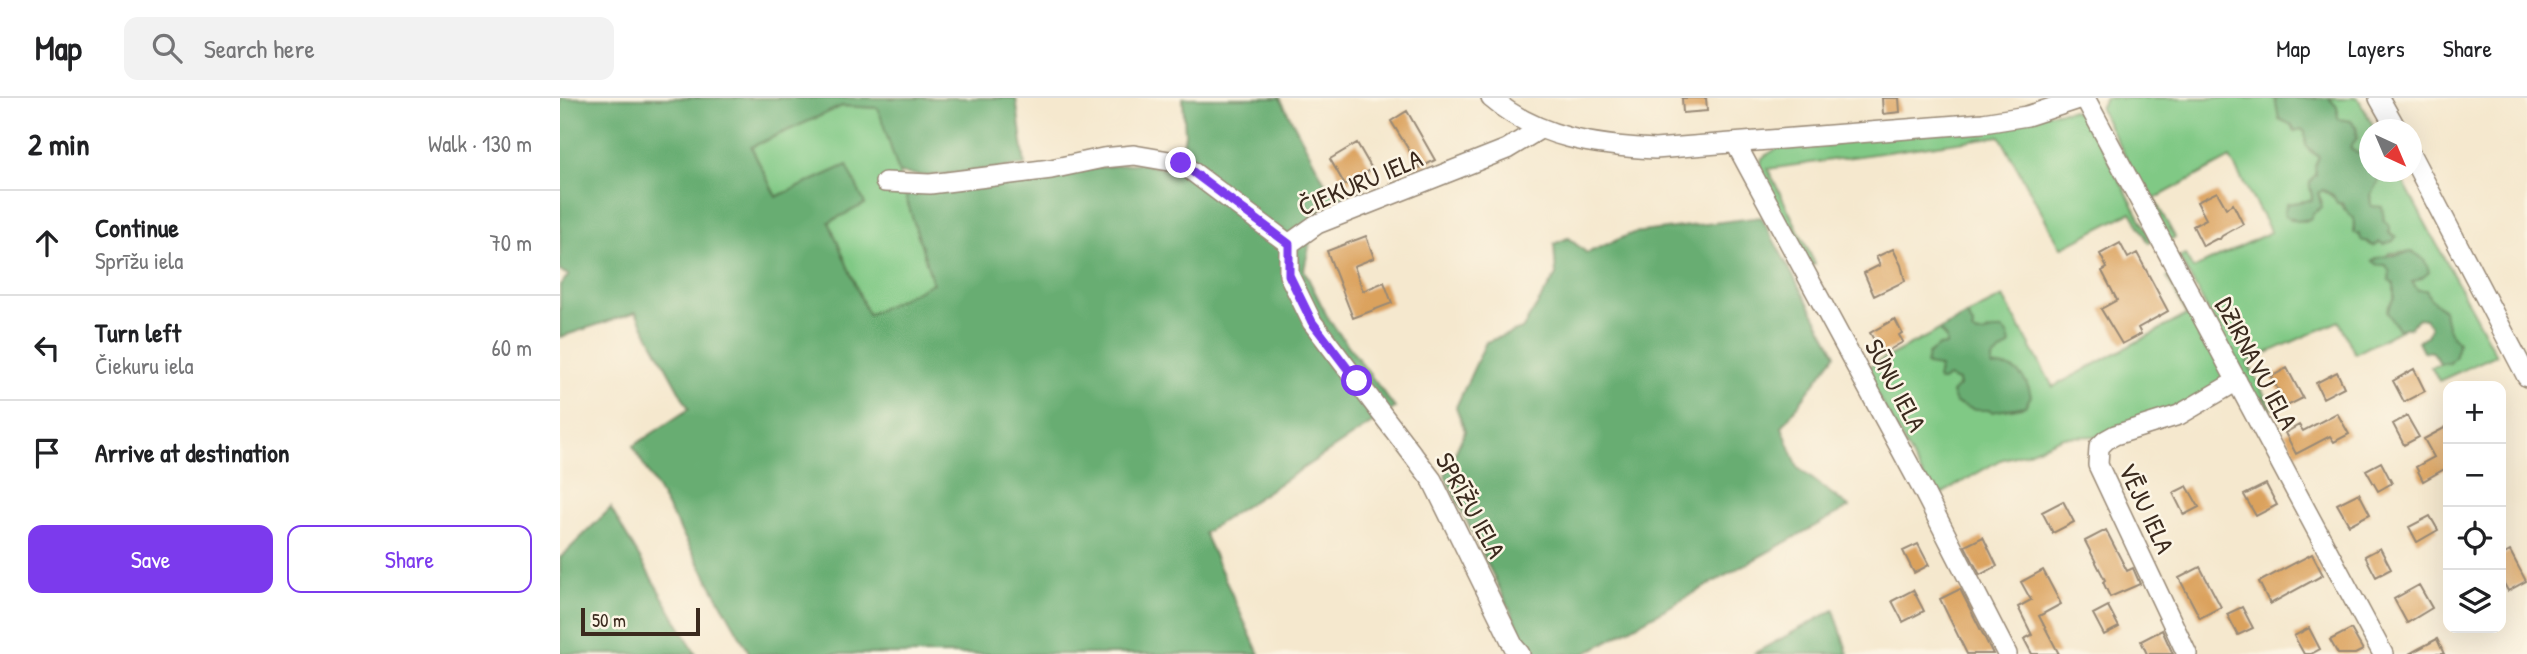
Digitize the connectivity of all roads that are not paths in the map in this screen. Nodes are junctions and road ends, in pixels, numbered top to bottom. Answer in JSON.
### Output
{"nodes":[{"id":1,"x":1491,"y":98,"type":"edge"},
{"id":2,"x":2083,"y":98,"type":"edge"},
{"id":3,"x":2379,"y":98,"type":"edge"},
{"id":4,"x":2391,"y":119,"type":"edge"},
{"id":5,"x":1540,"y":129,"type":"junction"},
{"id":6,"x":1736,"y":144,"type":"junction"},
{"id":7,"x":2422,"y":176,"type":"edge"},
{"id":8,"x":885,"y":182,"type":"dead end"},
{"id":9,"x":1289,"y":244,"type":"junction"},
{"id":10,"x":2527,"y":377,"type":"edge"},
{"id":11,"x":2236,"y":381,"type":"junction"},
{"id":12,"x":1520,"y":654,"type":"edge"},
{"id":13,"x":2007,"y":654,"type":"edge"},
{"id":14,"x":2187,"y":654,"type":"edge"},
{"id":15,"x":2383,"y":654,"type":"edge"}],
"edges":[{"from":1,"to":5,"type":"street"},
{"from":2,"to":6,"type":"street"},
{"from":2,"to":11,"type":"street","name":"DZIRNAVU IELA"},
{"from":3,"to":4,"type":"street"},
{"from":5,"to":6,"type":"street"},
{"from":5,"to":9,"type":"street","name":"ČIEKURU IELA"},
{"from":6,"to":13,"type":"street","name":"SŪNU IELA"},
{"from":7,"to":10,"type":"street"},
{"from":8,"to":9,"type":"street","name":"ČIEKURU IELA"},
{"from":9,"to":12,"type":"street","name":"SPRĪŽU IELA"},
{"from":11,"to":14,"type":"street","name":"VĒJU IELA"},
{"from":11,"to":15,"type":"street","name":"DZIRNAVU IELA"}]}
